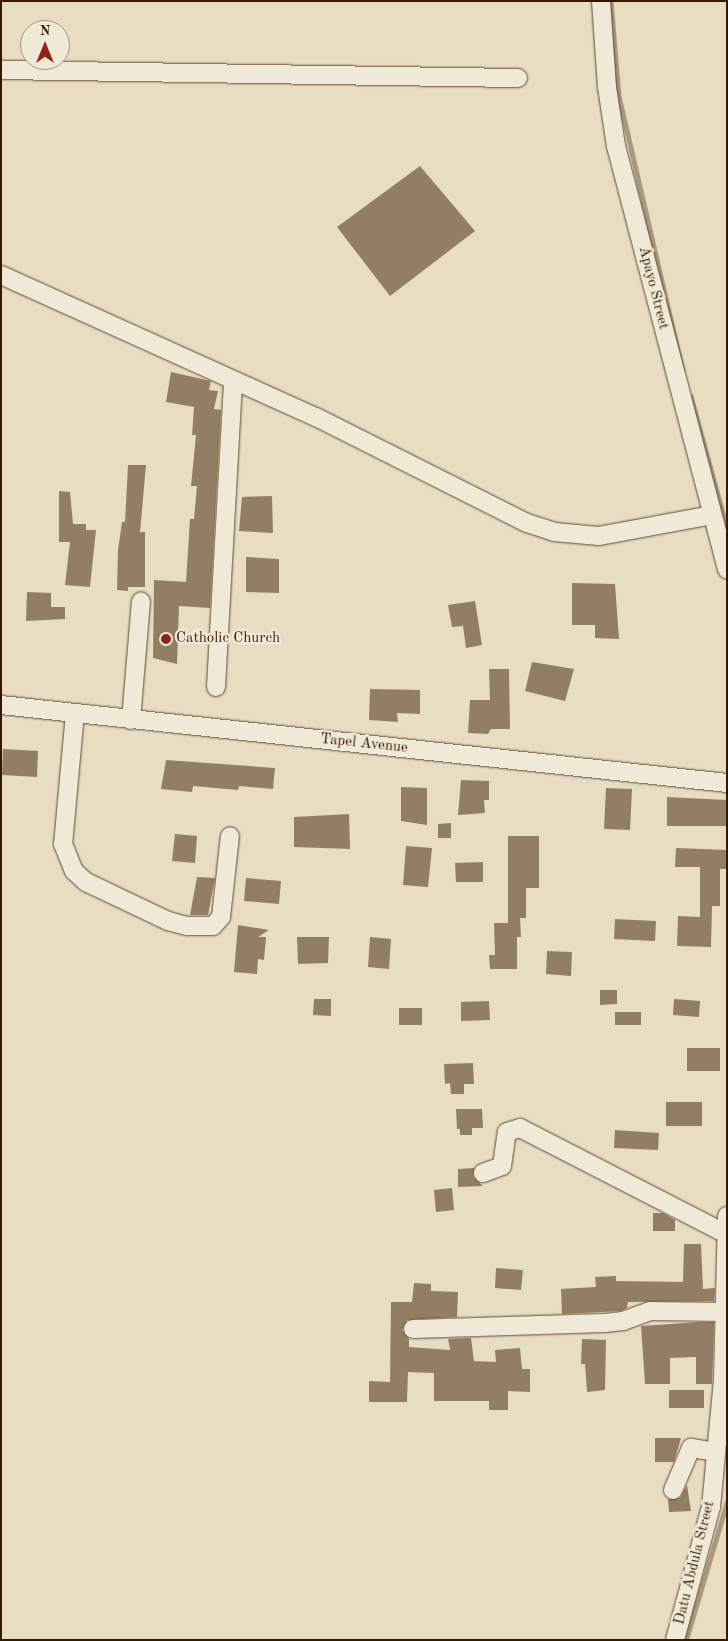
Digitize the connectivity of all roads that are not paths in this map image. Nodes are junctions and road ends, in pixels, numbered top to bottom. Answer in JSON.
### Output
{"nodes":[{"id":1,"x":601,"y":1,"type":"edge"},
{"id":2,"x":1,"y":70,"type":"edge"},
{"id":3,"x":518,"y":78,"type":"dead end"},
{"id":4,"x":1,"y":275,"type":"edge"},
{"id":5,"x":233,"y":382,"type":"junction"},
{"id":6,"x":712,"y":515,"type":"junction"},
{"id":7,"x":727,"y":570,"type":"edge"},
{"id":8,"x":141,"y":601,"type":"dead end"},
{"id":9,"x":216,"y":687,"type":"dead end"},
{"id":10,"x":1,"y":705,"type":"edge"},
{"id":11,"x":75,"y":713,"type":"junction"},
{"id":12,"x":131,"y":720,"type":"junction"},
{"id":13,"x":727,"y":783,"type":"edge"},
{"id":14,"x":230,"y":836,"type":"dead end"},
{"id":15,"x":483,"y":1173,"type":"dead end"},
{"id":16,"x":727,"y":1216,"type":"edge"},
{"id":17,"x":726,"y":1234,"type":"edge"},
{"id":18,"x":725,"y":1312,"type":"junction"},
{"id":19,"x":412,"y":1329,"type":"dead end"},
{"id":20,"x":716,"y":1452,"type":"junction"},
{"id":21,"x":673,"y":1490,"type":"dead end"},
{"id":22,"x":675,"y":1640,"type":"edge"}],
"edges":[{"from":1,"to":6,"type":"street","name":"Apayo Street"},
{"from":2,"to":3,"type":"street"},
{"from":4,"to":5,"type":"street"},
{"from":5,"to":6,"type":"street"},
{"from":5,"to":9,"type":"street"},
{"from":6,"to":7,"type":"street","name":"Apayo Street"},
{"from":8,"to":12,"type":"street"},
{"from":10,"to":11,"type":"street","name":"Tapel Avenue"},
{"from":11,"to":12,"type":"street","name":"Tapel Avenue"},
{"from":11,"to":14,"type":"street"},
{"from":12,"to":13,"type":"street","name":"Tapel Avenue"},
{"from":15,"to":17,"type":"street"},
{"from":16,"to":17,"type":"street","name":"Datu Abdula Street"},
{"from":17,"to":18,"type":"street","name":"Datu Abdula Street"},
{"from":18,"to":19,"type":"street"},
{"from":18,"to":20,"type":"street","name":"Datu Abdula Street"},
{"from":20,"to":21,"type":"street"},
{"from":20,"to":22,"type":"street","name":"Datu Abdula Street"}]}
